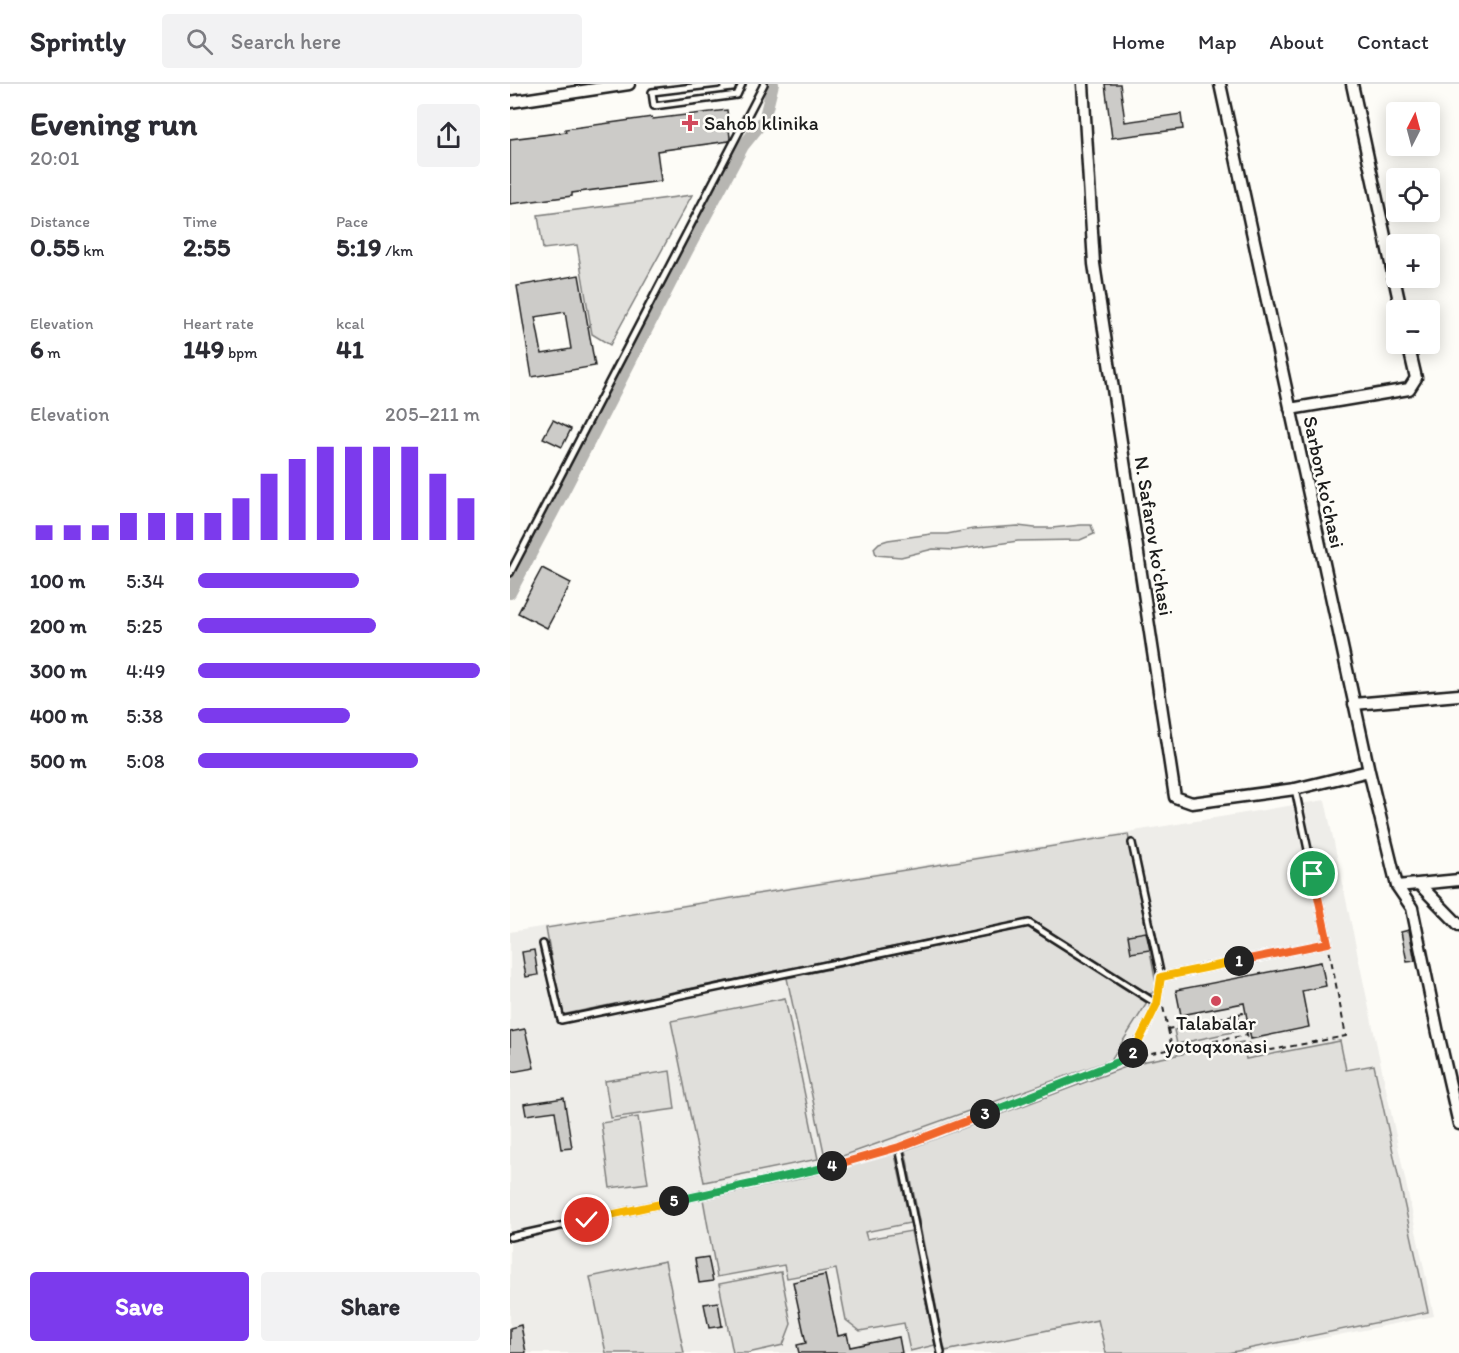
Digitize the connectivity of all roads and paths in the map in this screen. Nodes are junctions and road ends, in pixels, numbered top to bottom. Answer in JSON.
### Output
{"nodes":[{"id":1,"x":629,"y":84,"type":"edge"},
{"id":2,"x":718,"y":84,"type":"edge"},
{"id":3,"x":742,"y":84,"type":"edge"},
{"id":4,"x":764,"y":84,"type":"edge"},
{"id":5,"x":1083,"y":84,"type":"edge"},
{"id":6,"x":1220,"y":84,"type":"edge"},
{"id":7,"x":1352,"y":84,"type":"edge"},
{"id":8,"x":510,"y":102,"type":"edge"},
{"id":9,"x":1399,"y":300,"type":"edge"},
{"id":10,"x":1410,"y":354,"type":"edge"},
{"id":11,"x":1290,"y":409,"type":"junction"},
{"id":12,"x":510,"y":573,"type":"edge"},
{"id":13,"x":1459,"y":695,"type":"edge"},
{"id":14,"x":1354,"y":704,"type":"junction"},
{"id":15,"x":1369,"y":771,"type":"junction"},
{"id":16,"x":1295,"y":789,"type":"junction"},
{"id":17,"x":1132,"y":843,"type":"dead end"},
{"id":18,"x":1459,"y":880,"type":"edge"},
{"id":19,"x":1419,"y":884,"type":"junction"},
{"id":20,"x":1397,"y":886,"type":"junction"},
{"id":21,"x":1459,"y":925,"type":"edge"},
{"id":22,"x":1328,"y":943,"type":"junction"},
{"id":23,"x":543,"y":944,"type":"dead end"},
{"id":24,"x":1161,"y":977,"type":"junction"},
{"id":25,"x":1157,"y":1004,"type":"junction"},
{"id":26,"x":1168,"y":1029,"type":"junction"},
{"id":27,"x":1247,"y":1035,"type":"junction"},
{"id":28,"x":1172,"y":1049,"type":"junction"},
{"id":29,"x":1131,"y":1057,"type":"junction"},
{"id":30,"x":1459,"y":1124,"type":"edge"},
{"id":31,"x":899,"y":1147,"type":"junction"},
{"id":32,"x":510,"y":1237,"type":"edge"},
{"id":33,"x":941,"y":1353,"type":"edge"}],
"edges":[{"from":1,"to":8,"type":"street"},
{"from":2,"to":3,"type":"lane"},
{"from":4,"to":12,"type":"lane"},
{"from":5,"to":16,"type":"street","name":"N. Safarov ko'chasi"},
{"from":6,"to":11,"type":"street","name":"Sarbon ko'chasi"},
{"from":7,"to":9,"type":"street"},
{"from":10,"to":11,"type":"street"},
{"from":11,"to":14,"type":"street","name":"Sarbon ko'chasi"},
{"from":13,"to":14,"type":"street"},
{"from":14,"to":15,"type":"street","name":"Sarbon ko'chasi"},
{"from":15,"to":16,"type":"street","name":"N. Safarov ko'chasi"},
{"from":15,"to":20,"type":"street","name":"Sarbon ko'chasi"},
{"from":16,"to":22,"type":"lane"},
{"from":17,"to":24,"type":"lane"},
{"from":18,"to":19,"type":"street"},
{"from":19,"to":20,"type":"street"},
{"from":19,"to":21,"type":"street"},
{"from":20,"to":30,"type":"street","name":"Sarbon ko'chasi"},
{"from":22,"to":24,"type":"lane"},
{"from":22,"to":27,"type":"path"},
{"from":23,"to":25,"type":"lane"},
{"from":24,"to":25,"type":"lane"},
{"from":25,"to":26,"type":"path"},
{"from":25,"to":29,"type":"lane"},
{"from":26,"to":27,"type":"path"},
{"from":26,"to":28,"type":"path"},
{"from":27,"to":28,"type":"path"},
{"from":28,"to":29,"type":"path"},
{"from":29,"to":31,"type":"lane"},
{"from":31,"to":32,"type":"lane"},
{"from":31,"to":33,"type":"lane"}]}
